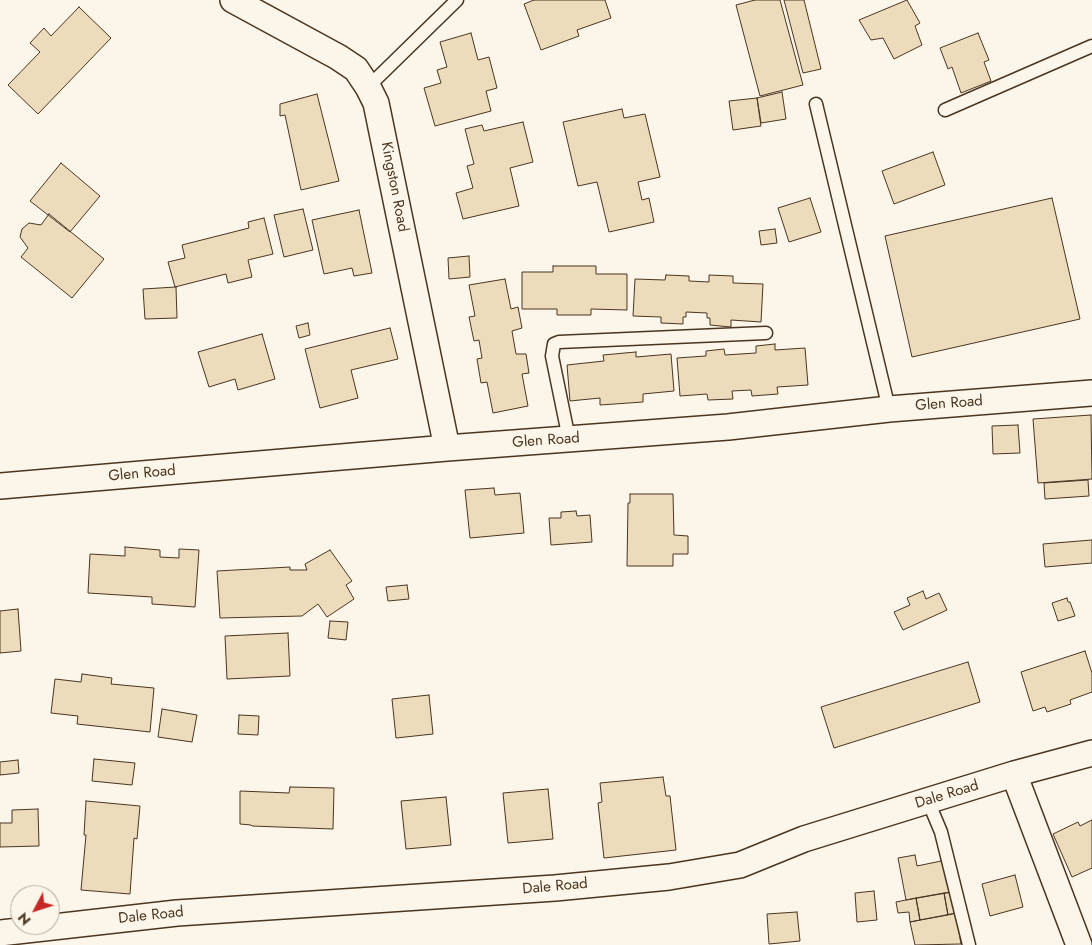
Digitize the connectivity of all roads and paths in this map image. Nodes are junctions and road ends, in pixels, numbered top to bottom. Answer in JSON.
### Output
{"nodes":[{"id":1,"x":233,"y":0,"type":"edge"},
{"id":2,"x":457,"y":0,"type":"edge"},
{"id":3,"x":1092,"y":46,"type":"edge"},
{"id":4,"x":368,"y":87,"type":"junction"},
{"id":5,"x":816,"y":104,"type":"dead end"},
{"id":6,"x":945,"y":110,"type":"dead end"},
{"id":7,"x":766,"y":333,"type":"dead end"},
{"id":8,"x":1092,"y":393,"type":"edge"},
{"id":9,"x":889,"y":409,"type":"junction"},
{"id":10,"x":569,"y":439,"type":"junction"},
{"id":11,"x":448,"y":448,"type":"junction"},
{"id":12,"x":0,"y":486,"type":"edge"},
{"id":13,"x":1092,"y":752,"type":"edge"},
{"id":14,"x":1014,"y":774,"type":"junction"},
{"id":15,"x":928,"y":801,"type":"junction"},
{"id":16,"x":0,"y":933,"type":"edge"},
{"id":17,"x":969,"y":945,"type":"edge"},
{"id":18,"x":1079,"y":945,"type":"edge"}],
"edges":[{"from":1,"to":4,"type":"street","name":"Kingston Road"},
{"from":2,"to":4,"type":"lane"},
{"from":3,"to":6,"type":"lane"},
{"from":4,"to":11,"type":"street","name":"Kingston Road"},
{"from":5,"to":9,"type":"lane"},
{"from":7,"to":10,"type":"lane"},
{"from":8,"to":9,"type":"street","name":"Glen Road"},
{"from":9,"to":10,"type":"street","name":"Glen Road"},
{"from":10,"to":11,"type":"street","name":"Glen Road"},
{"from":11,"to":12,"type":"street","name":"Glen Road"},
{"from":13,"to":14,"type":"street","name":"Dale Road"},
{"from":14,"to":15,"type":"street","name":"Dale Road"},
{"from":14,"to":18,"type":"street"},
{"from":15,"to":16,"type":"street","name":"Dale Road"},
{"from":15,"to":17,"type":"lane"}]}
